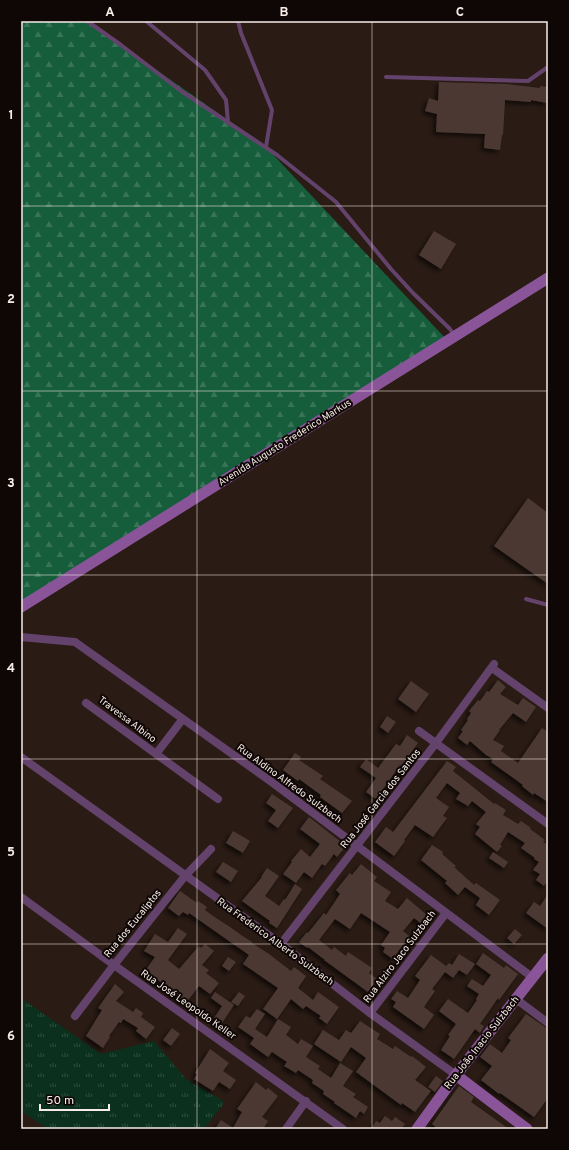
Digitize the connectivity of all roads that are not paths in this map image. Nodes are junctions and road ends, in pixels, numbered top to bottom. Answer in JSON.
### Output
{"nodes":[{"id":1,"x":87,"y":21,"type":"edge"},
{"id":2,"x":146,"y":21,"type":"edge"},
{"id":3,"x":238,"y":21,"type":"edge"},
{"id":4,"x":548,"y":67,"type":"edge"},
{"id":5,"x":386,"y":78,"type":"dead end"},
{"id":6,"x":228,"y":122,"type":"junction"},
{"id":7,"x":266,"y":147,"type":"junction"},
{"id":8,"x":548,"y":278,"type":"edge"},
{"id":9,"x":454,"y":336,"type":"junction"},
{"id":10,"x":526,"y":599,"type":"dead end"},
{"id":11,"x":548,"y":604,"type":"edge"},
{"id":12,"x":22,"y":606,"type":"edge"},
{"id":13,"x":21,"y":637,"type":"edge"},
{"id":14,"x":86,"y":702,"type":"dead end"},
{"id":15,"x":548,"y":708,"type":"edge"},
{"id":16,"x":182,"y":720,"type":"junction"},
{"id":17,"x":419,"y":731,"type":"dead end"},
{"id":18,"x":436,"y":743,"type":"junction"},
{"id":19,"x":156,"y":754,"type":"junction"},
{"id":20,"x":21,"y":757,"type":"edge"},
{"id":21,"x":218,"y":799,"type":"dead end"},
{"id":22,"x":548,"y":824,"type":"edge"},
{"id":23,"x":357,"y":846,"type":"junction"},
{"id":24,"x":211,"y":849,"type":"dead end"},
{"id":25,"x":185,"y":876,"type":"junction"},
{"id":26,"x":21,"y":897,"type":"edge"},
{"id":27,"x":446,"y":913,"type":"junction"},
{"id":28,"x":281,"y":944,"type":"junction"},
{"id":29,"x":548,"y":958,"type":"edge"},
{"id":30,"x":114,"y":965,"type":"junction"},
{"id":31,"x":532,"y":978,"type":"junction"},
{"id":32,"x":516,"y":999,"type":"junction"},
{"id":33,"x":370,"y":1013,"type":"junction"},
{"id":34,"x":75,"y":1016,"type":"dead end"},
{"id":35,"x":548,"y":1024,"type":"edge"},
{"id":36,"x":456,"y":1076,"type":"junction"},
{"id":37,"x":306,"y":1101,"type":"junction"},
{"id":38,"x":286,"y":1129,"type":"edge"},
{"id":39,"x":343,"y":1129,"type":"edge"},
{"id":40,"x":417,"y":1129,"type":"edge"},
{"id":41,"x":528,"y":1129,"type":"edge"}],
"edges":[{"from":1,"to":6,"type":"lane"},
{"from":2,"to":6,"type":"lane"},
{"from":3,"to":7,"type":"lane"},
{"from":4,"to":5,"type":"lane"},
{"from":6,"to":7,"type":"lane"},
{"from":7,"to":9,"type":"lane"},
{"from":8,"to":9,"type":"street","name":"Avenida Augusto Frederico Markus"},
{"from":9,"to":12,"type":"street","name":"Avenida Augusto Frederico Markus"},
{"from":10,"to":11,"type":"lane"},
{"from":13,"to":16,"type":"street","name":"Rua Aldino Alfredo Sulzbach"},
{"from":14,"to":19,"type":"street","name":"Travessa Albino"},
{"from":15,"to":18,"type":"street","name":"Rua José Garcia dos Santos"},
{"from":16,"to":19,"type":"street","name":"Travessa Albino"},
{"from":16,"to":23,"type":"street","name":"Rua Aldino Alfredo Sulzbach"},
{"from":17,"to":18,"type":"street"},
{"from":18,"to":22,"type":"street"},
{"from":18,"to":23,"type":"street","name":"Rua José Garcia dos Santos"},
{"from":19,"to":21,"type":"street","name":"Travessa Albino"},
{"from":20,"to":25,"type":"street","name":"Rua Frederico Alberto Sulzbach"},
{"from":23,"to":27,"type":"street","name":"Rua Aldino Alfredo Sulzbach"},
{"from":23,"to":28,"type":"street","name":"Rua José Garcia dos Santos"},
{"from":24,"to":25,"type":"street","name":"Rua dos Eucaliptos"},
{"from":25,"to":28,"type":"street","name":"Rua Frederico Alberto Sulzbach"},
{"from":25,"to":30,"type":"street","name":"Rua dos Eucaliptos"},
{"from":26,"to":30,"type":"street","name":"Rua José Leopoldo Keller"},
{"from":27,"to":31,"type":"street","name":"Rua Aldino Alfredo Sulzbach"},
{"from":27,"to":33,"type":"street","name":"Rua Alziro Jaco Sulzbach"},
{"from":28,"to":33,"type":"street","name":"Rua Frederico Alberto Sulzbach"},
{"from":29,"to":31,"type":"street","name":"Rua João Inacio Sulzbach"},
{"from":30,"to":34,"type":"street","name":"Rua dos Eucaliptos"},
{"from":30,"to":37,"type":"street","name":"Rua José Leopoldo Keller"},
{"from":31,"to":32,"type":"street","name":"Rua João Inacio Sulzbach"},
{"from":32,"to":35,"type":"street"},
{"from":32,"to":36,"type":"street","name":"Rua João Inacio Sulzbach"},
{"from":33,"to":36,"type":"street","name":"Rua Frederico Alberto Sulzbach"},
{"from":36,"to":40,"type":"street","name":"Rua João Inacio Sulzbach"},
{"from":36,"to":41,"type":"street","name":"Rua Frederico Alberto Sulzbach"},
{"from":37,"to":38,"type":"street"},
{"from":37,"to":39,"type":"street","name":"Rua José Leopoldo Keller"}]}
